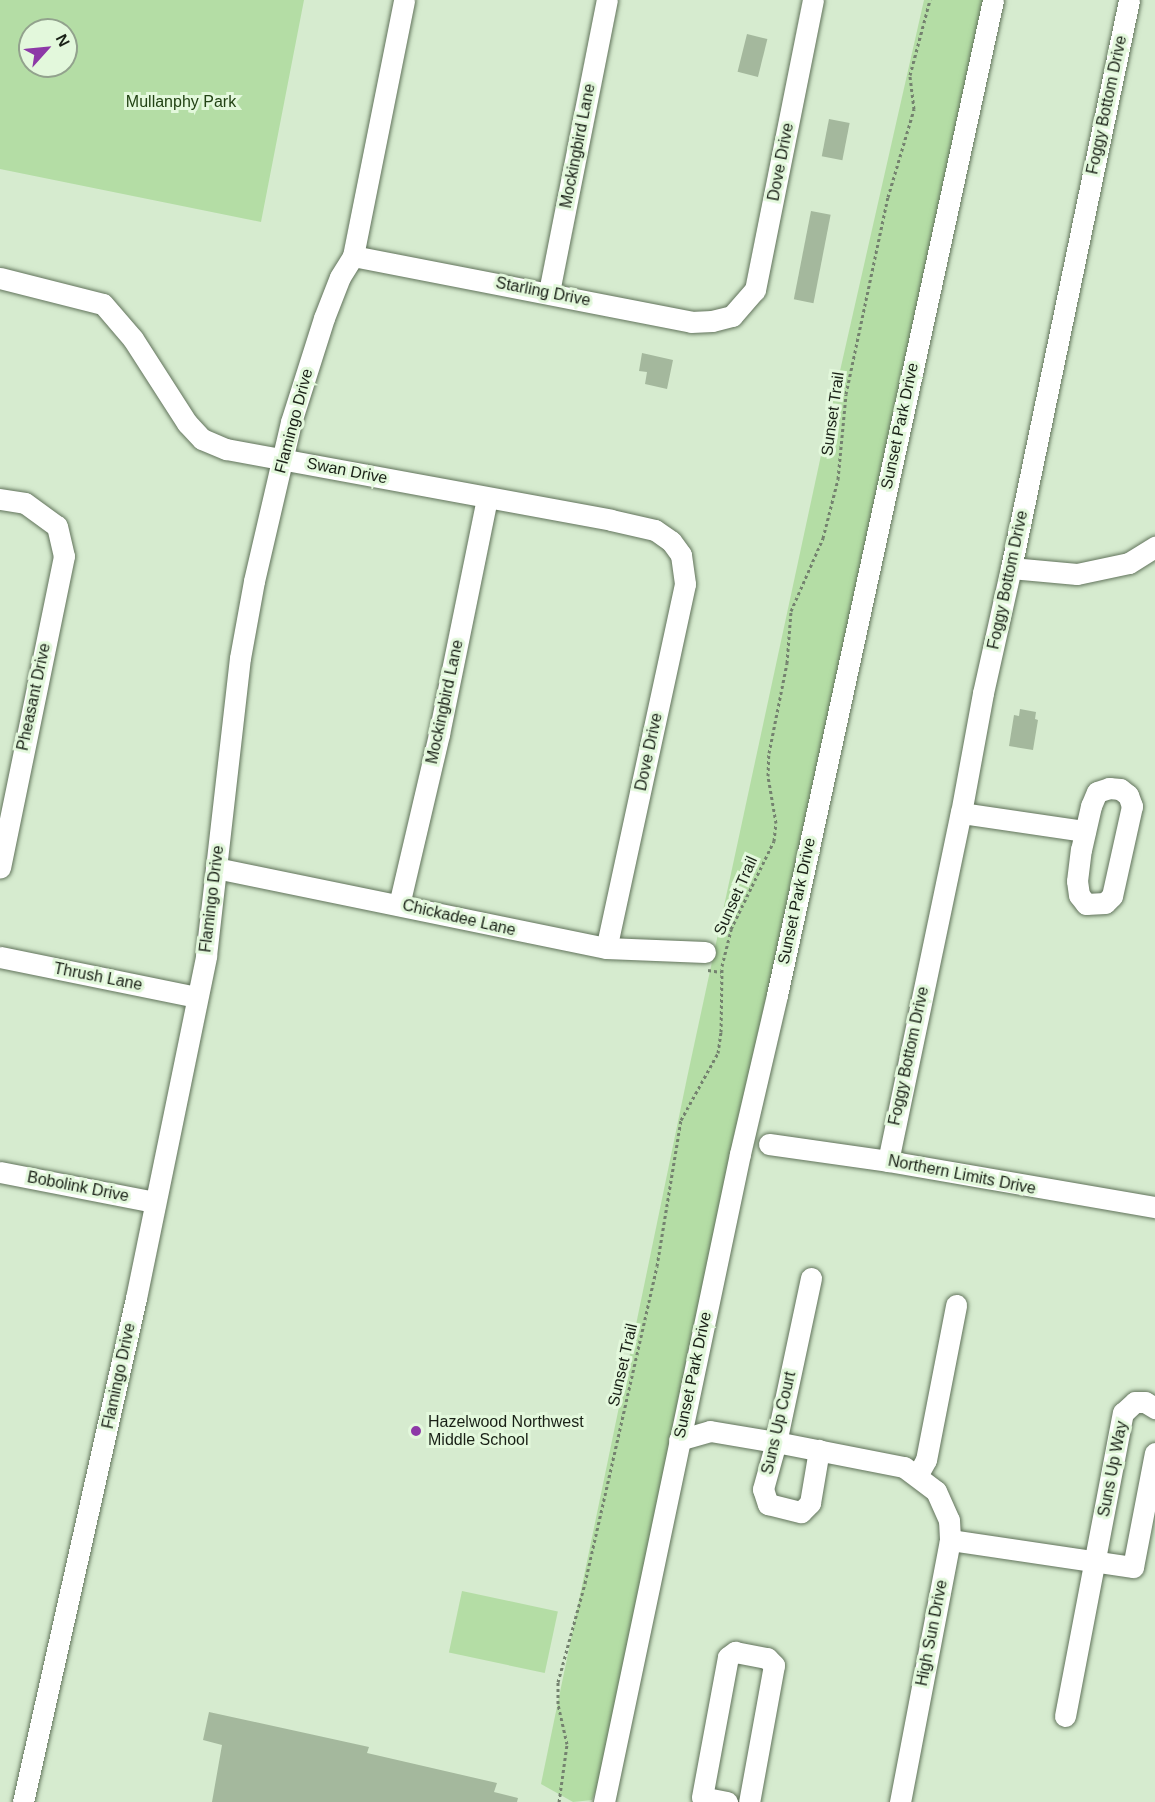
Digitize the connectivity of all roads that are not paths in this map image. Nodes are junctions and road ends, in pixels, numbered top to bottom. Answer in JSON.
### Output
{"nodes":[{"id":1,"x":404,"y":0,"type":"edge"},
{"id":2,"x":606,"y":0,"type":"edge"},
{"id":3,"x":813,"y":0,"type":"edge"},
{"id":4,"x":993,"y":0,"type":"edge"},
{"id":5,"x":1130,"y":0,"type":"edge"},
{"id":6,"x":353,"y":256,"type":"junction"},
{"id":7,"x":0,"y":278,"type":"edge"},
{"id":8,"x":549,"y":292,"type":"junction"},
{"id":9,"x":732,"y":316,"type":"joint"},
{"id":10,"x":283,"y":459,"type":"junction"},
{"id":11,"x":487,"y":498,"type":"junction"},
{"id":12,"x":0,"y":499,"type":"edge"},
{"id":13,"x":1155,"y":547,"type":"edge"},
{"id":14,"x":681,"y":555,"type":"joint"},
{"id":15,"x":1011,"y":568,"type":"junction"},
{"id":16,"x":961,"y":813,"type":"junction"},
{"id":17,"x":1085,"y":831,"type":"junction"},
{"id":18,"x":0,"y":868,"type":"edge"},
{"id":19,"x":216,"y":868,"type":"junction"},
{"id":20,"x":399,"y":905,"type":"junction"},
{"id":21,"x":606,"y":948,"type":"junction"},
{"id":22,"x":705,"y":952,"type":"dead end"},
{"id":23,"x":0,"y":957,"type":"edge"},
{"id":24,"x":196,"y":997,"type":"junction"},
{"id":25,"x":769,"y":1144,"type":"dead end"},
{"id":26,"x":888,"y":1161,"type":"junction"},
{"id":27,"x":0,"y":1173,"type":"edge"},
{"id":28,"x":155,"y":1202,"type":"junction"},
{"id":29,"x":1155,"y":1207,"type":"edge"},
{"id":30,"x":811,"y":1278,"type":"dead end"},
{"id":31,"x":956,"y":1305,"type":"dead end"},
{"id":32,"x":1155,"y":1408,"type":"edge"},
{"id":33,"x":679,"y":1440,"type":"junction"},
{"id":34,"x":776,"y":1442,"type":"junction"},
{"id":35,"x":819,"y":1450,"type":"junction"},
{"id":36,"x":1155,"y":1453,"type":"edge"},
{"id":37,"x":917,"y":1476,"type":"junction"},
{"id":38,"x":950,"y":1540,"type":"junction"},
{"id":39,"x":1095,"y":1562,"type":"junction"},
{"id":40,"x":1065,"y":1716,"type":"dead end"},
{"id":41,"x":23,"y":1802,"type":"edge"},
{"id":42,"x":604,"y":1802,"type":"edge"},
{"id":43,"x":727,"y":1802,"type":"edge"},
{"id":44,"x":749,"y":1802,"type":"edge"},
{"id":45,"x":900,"y":1802,"type":"edge"}],
"edges":[{"from":1,"to":6,"type":"street","name":"Flamingo Drive"},
{"from":2,"to":8,"type":"street","name":"Mockingbird Lane"},
{"from":3,"to":9,"type":"street","name":"Dove Drive"},
{"from":4,"to":33,"type":"street","name":"Sunset Park Drive"},
{"from":5,"to":15,"type":"street","name":"Foggy Bottom Drive"},
{"from":6,"to":8,"type":"street","name":"Starling Drive"},
{"from":6,"to":10,"type":"street","name":"Flamingo Drive"},
{"from":7,"to":10,"type":"street","name":"Swan Drive"},
{"from":8,"to":9,"type":"street","name":"Starling Drive"},
{"from":10,"to":11,"type":"street","name":"Swan Drive"},
{"from":10,"to":19,"type":"street","name":"Flamingo Drive"},
{"from":11,"to":14,"type":"street","name":"Swan Drive"},
{"from":11,"to":20,"type":"street","name":"Mockingbird Lane"},
{"from":12,"to":18,"type":"street","name":"Pheasant Drive"},
{"from":13,"to":15,"type":"street"},
{"from":14,"to":21,"type":"street","name":"Dove Drive"},
{"from":15,"to":16,"type":"street","name":"Foggy Bottom Drive"},
{"from":16,"to":17,"type":"street"},
{"from":16,"to":26,"type":"street","name":"Foggy Bottom Drive"},
{"from":17,"to":17,"type":"street"},
{"from":19,"to":20,"type":"street","name":"Chickadee Lane"},
{"from":19,"to":24,"type":"street","name":"Flamingo Drive"},
{"from":20,"to":21,"type":"street","name":"Chickadee Lane"},
{"from":21,"to":22,"type":"street","name":"Chickadee Lane"},
{"from":23,"to":24,"type":"street","name":"Thrush Lane"},
{"from":24,"to":28,"type":"street","name":"Flamingo Drive"},
{"from":25,"to":26,"type":"street","name":"Northern Limits Drive"},
{"from":26,"to":29,"type":"street","name":"Northern Limits Drive"},
{"from":27,"to":28,"type":"street","name":"Bobolink Drive"},
{"from":28,"to":41,"type":"street","name":"Flamingo Drive"},
{"from":30,"to":34,"type":"street","name":"Suns Up Court"},
{"from":31,"to":37,"type":"street"},
{"from":32,"to":39,"type":"street","name":"Suns Up Way"},
{"from":33,"to":34,"type":"street","name":"High Sun Drive"},
{"from":33,"to":42,"type":"street","name":"Sunset Park Drive"},
{"from":34,"to":35,"type":"street","name":"High Sun Drive"},
{"from":34,"to":35,"type":"street","name":"Suns Up Court"},
{"from":35,"to":37,"type":"street","name":"High Sun Drive"},
{"from":36,"to":39,"type":"street"},
{"from":37,"to":38,"type":"street","name":"High Sun Drive"},
{"from":38,"to":39,"type":"street"},
{"from":38,"to":45,"type":"street","name":"High Sun Drive"},
{"from":39,"to":40,"type":"street","name":"Suns Up Way"},
{"from":43,"to":44,"type":"street"}]}
